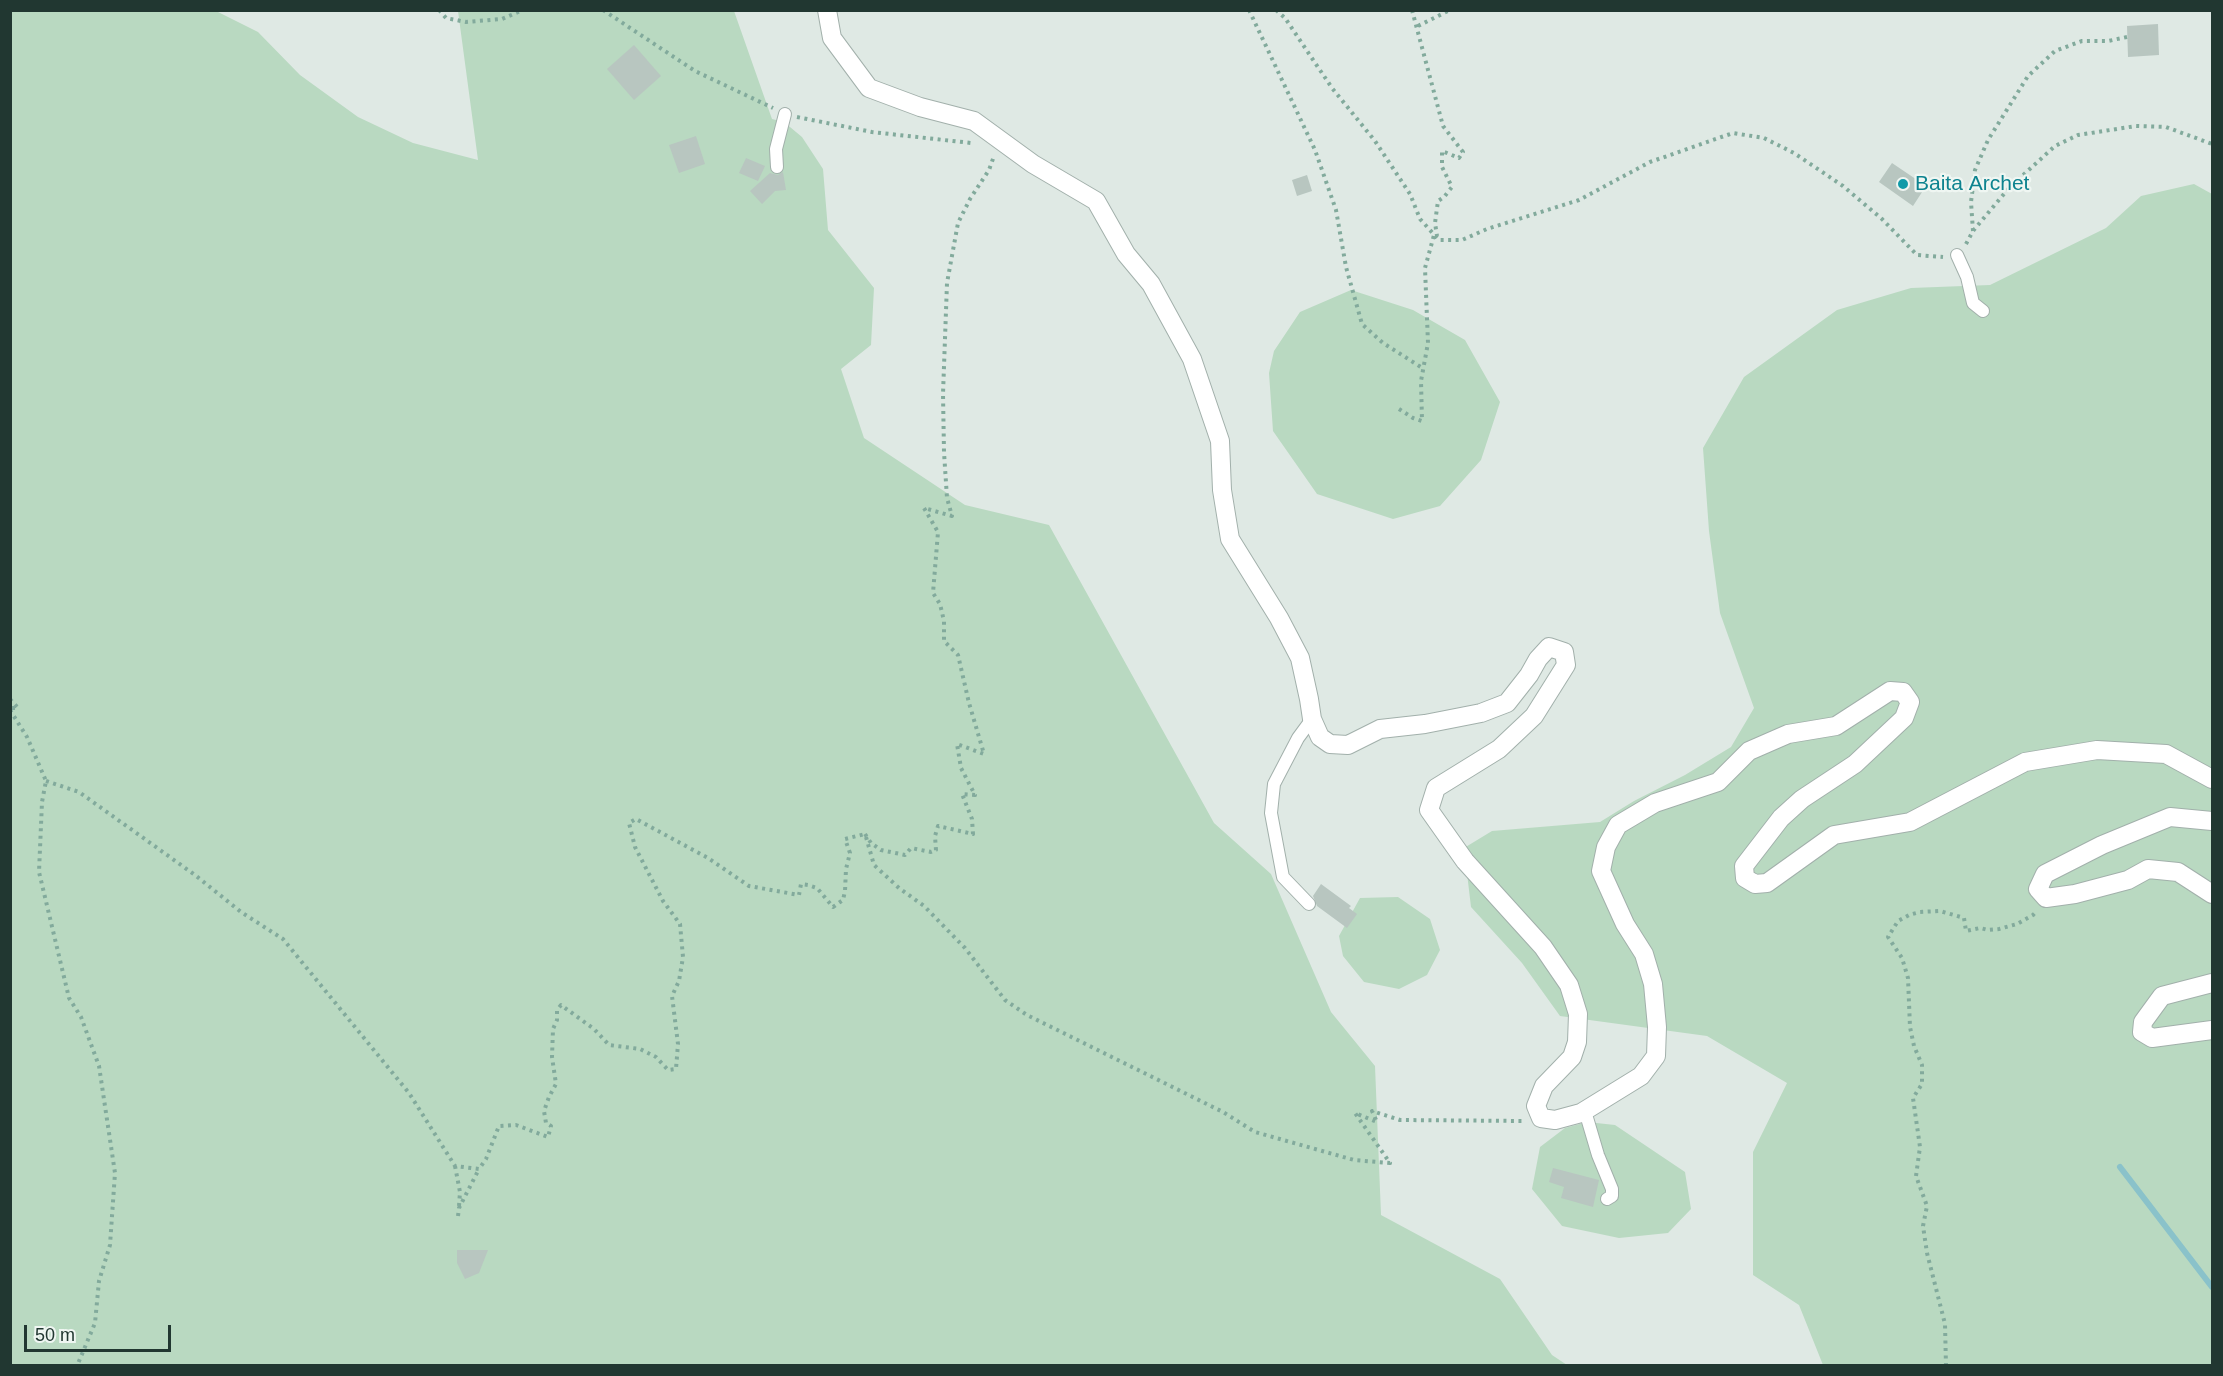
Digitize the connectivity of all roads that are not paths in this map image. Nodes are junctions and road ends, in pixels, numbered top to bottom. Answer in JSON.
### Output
{"nodes":[{"id":1,"x":827,"y":10,"type":"edge"},
{"id":2,"x":785,"y":114,"type":"road end"},
{"id":3,"x":777,"y":166,"type":"dead end"},
{"id":4,"x":1958,"y":255,"type":"road end"},
{"id":5,"x":1983,"y":311,"type":"dead end"},
{"id":6,"x":1312,"y":719,"type":"junction"},
{"id":7,"x":2212,"y":779,"type":"edge"},
{"id":8,"x":2212,"y":821,"type":"edge"},
{"id":9,"x":2212,"y":894,"type":"edge"},
{"id":10,"x":1309,"y":904,"type":"dead end"},
{"id":11,"x":2212,"y":983,"type":"edge"},
{"id":12,"x":2212,"y":1030,"type":"edge"},
{"id":13,"x":1585,"y":1111,"type":"junction"},
{"id":14,"x":1607,"y":1199,"type":"dead end"}],
"edges":[{"from":1,"to":6,"type":"street"},
{"from":2,"to":3,"type":"lane"},
{"from":4,"to":5,"type":"lane"},
{"from":6,"to":10,"type":"lane"},
{"from":6,"to":13,"type":"street"},
{"from":7,"to":13,"type":"street"},
{"from":8,"to":9,"type":"street"},
{"from":11,"to":12,"type":"street"},
{"from":13,"to":14,"type":"lane"}]}
